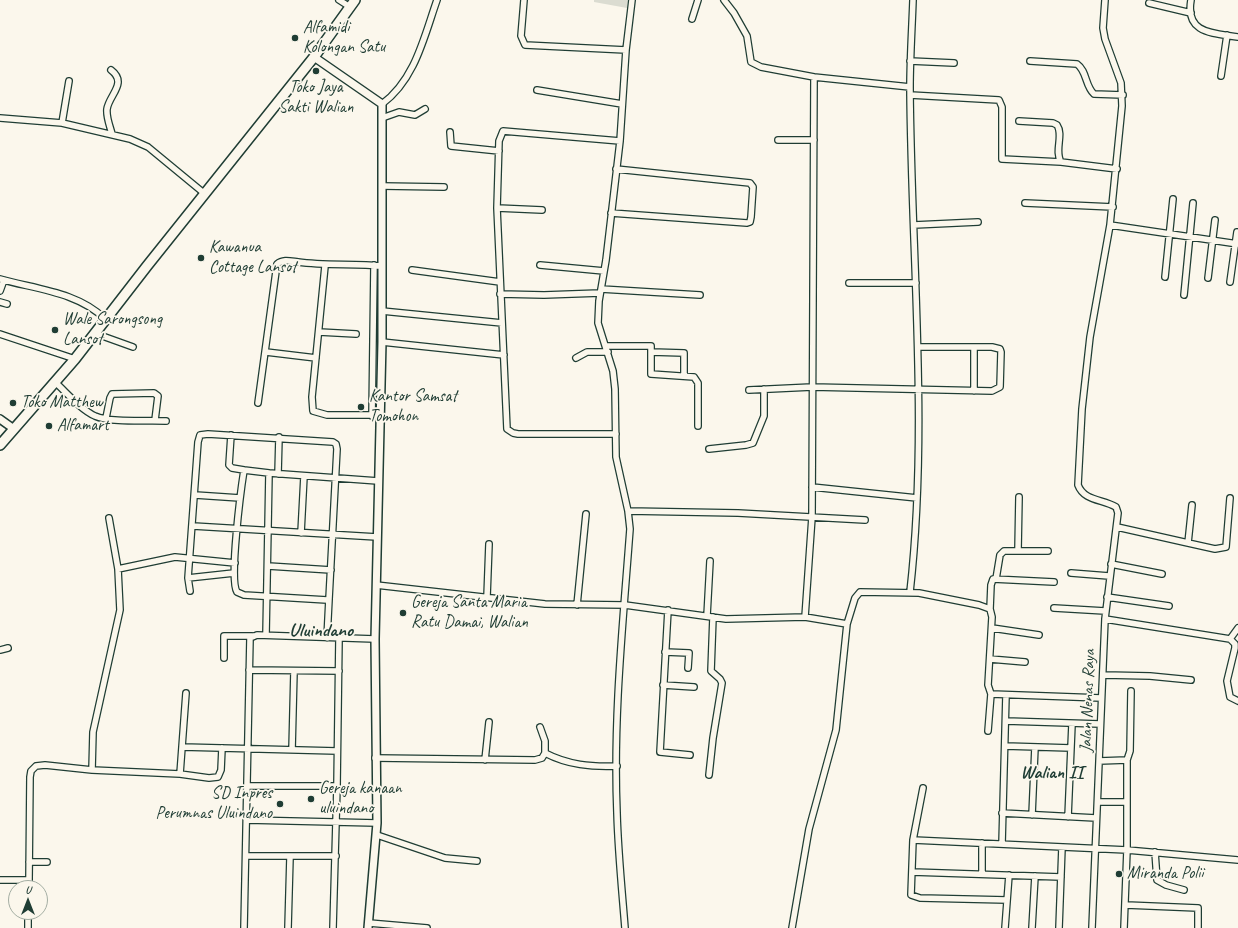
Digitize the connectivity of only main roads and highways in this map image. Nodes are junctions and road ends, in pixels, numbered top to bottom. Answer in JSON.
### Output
{"nodes":[{"id":1,"x":353,"y":4,"type":"edge"},
{"id":2,"x":0,"y":445,"type":"edge"}],
"edges":[{"from":1,"to":2,"type":"highway"}]}
